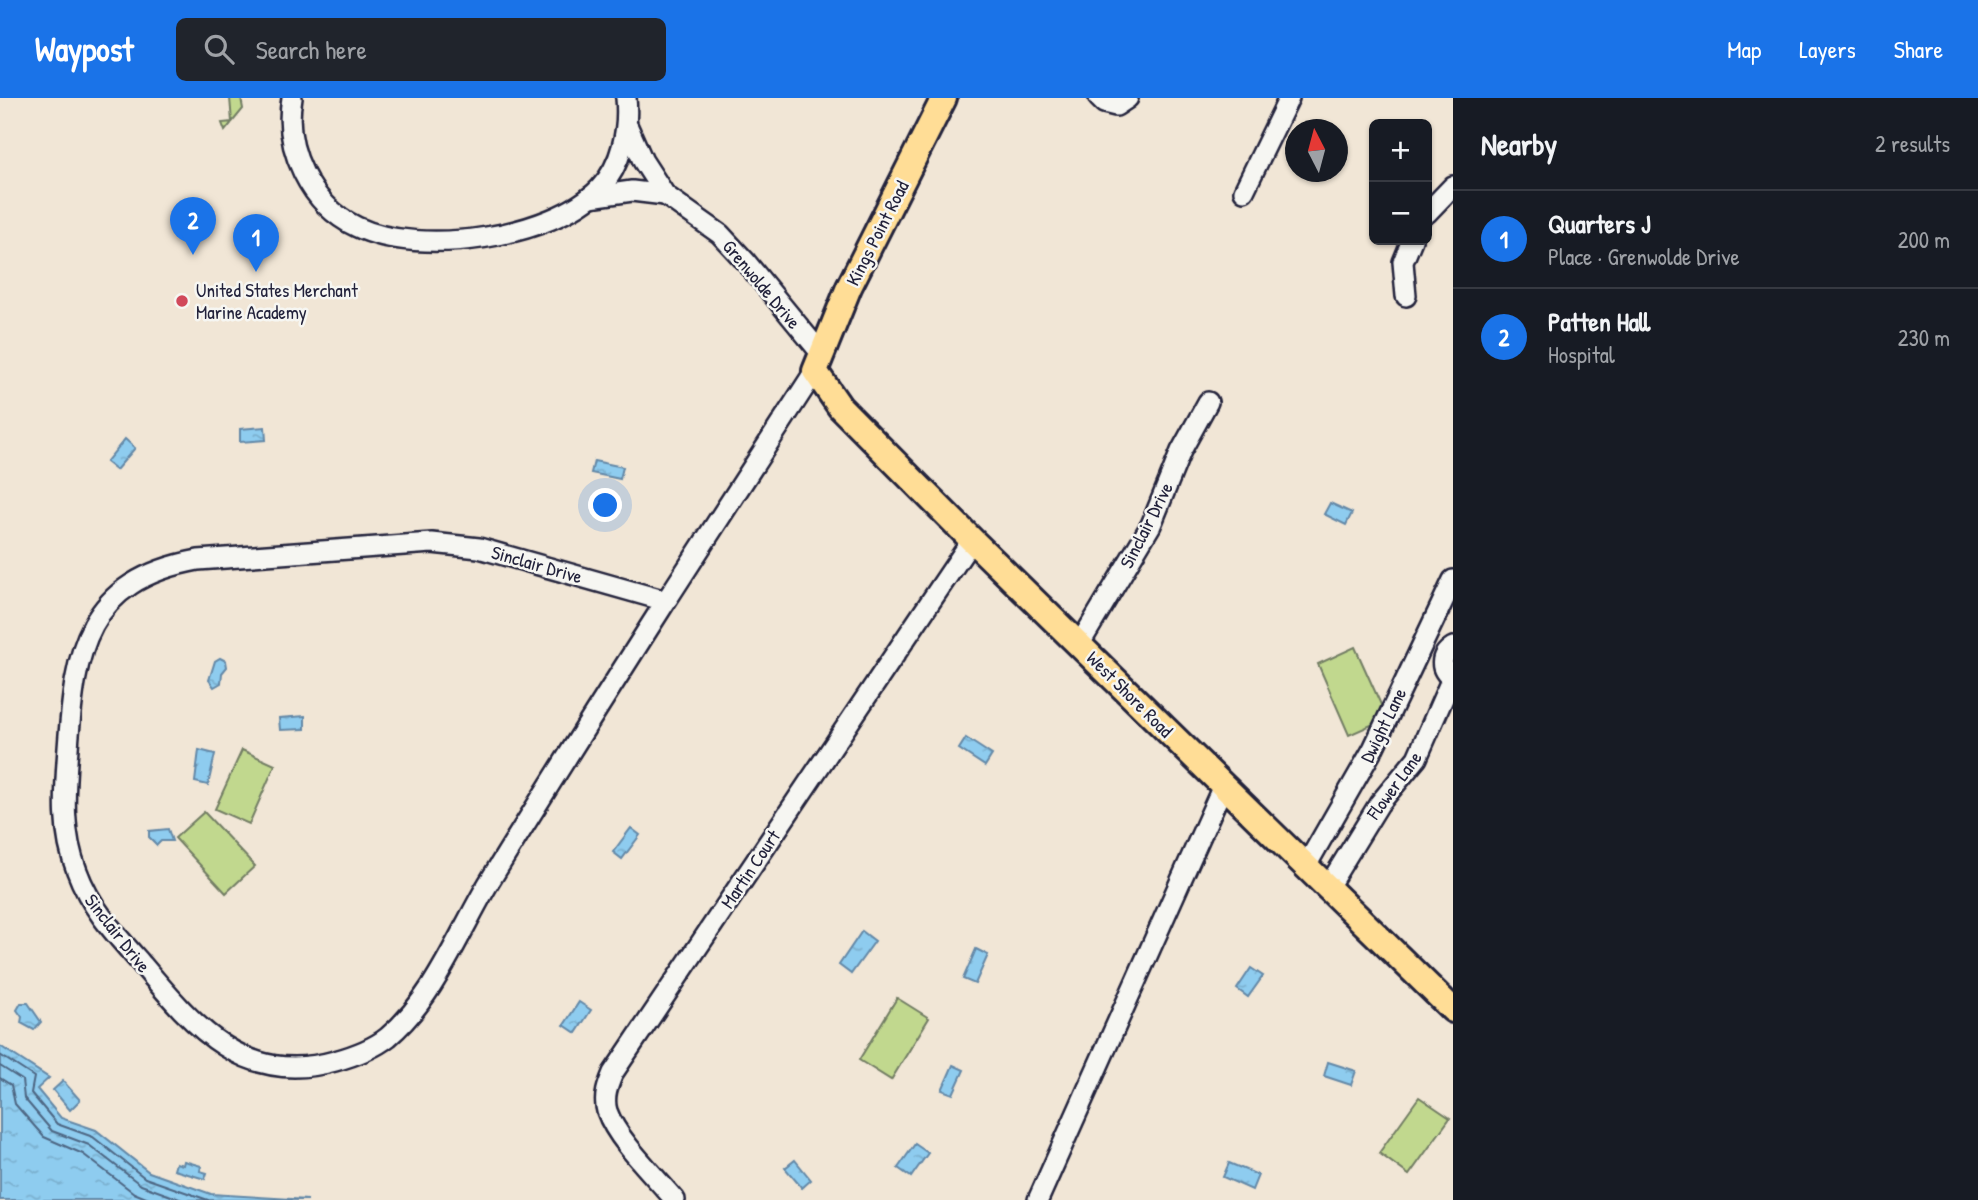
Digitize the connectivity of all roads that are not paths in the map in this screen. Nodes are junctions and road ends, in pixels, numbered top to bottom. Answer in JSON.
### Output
{"nodes":[{"id":1,"x":292,"y":98,"type":"edge"},
{"id":2,"x":626,"y":98,"type":"edge"},
{"id":3,"x":944,"y":98,"type":"edge"},
{"id":4,"x":1099,"y":98,"type":"edge"},
{"id":5,"x":1128,"y":98,"type":"edge"},
{"id":6,"x":1289,"y":98,"type":"edge"},
{"id":7,"x":628,"y":127,"type":"junction"},
{"id":8,"x":1453,"y":186,"type":"edge"},
{"id":9,"x":1244,"y":191,"type":"dead end"},
{"id":10,"x":665,"y":195,"type":"junction"},
{"id":11,"x":589,"y":197,"type":"junction"},
{"id":12,"x":1432,"y":208,"type":"edge"},
{"id":13,"x":1410,"y":245,"type":"edge"},
{"id":14,"x":1406,"y":296,"type":"dead end"},
{"id":15,"x":817,"y":362,"type":"junction"},
{"id":16,"x":1208,"y":402,"type":"dead end"},
{"id":17,"x":972,"y":540,"type":"junction"},
{"id":18,"x":1453,"y":580,"type":"edge"},
{"id":19,"x":666,"y":601,"type":"junction"},
{"id":20,"x":1080,"y":645,"type":"junction"},
{"id":21,"x":1453,"y":647,"type":"edge"},
{"id":22,"x":1452,"y":679,"type":"edge"},
{"id":23,"x":1223,"y":786,"type":"junction"},
{"id":24,"x":1306,"y":866,"type":"junction"},
{"id":25,"x":1328,"y":887,"type":"junction"},
{"id":26,"x":1453,"y":1010,"type":"edge"},
{"id":27,"x":675,"y":1200,"type":"edge"},
{"id":28,"x":1038,"y":1200,"type":"edge"}],
"edges":[{"from":1,"to":11,"type":"street","name":"Grenwolde Drive"},
{"from":2,"to":7,"type":"street","name":"Grenwolde Drive"},
{"from":3,"to":15,"type":"main road","name":"Kings Point Road"},
{"from":4,"to":5,"type":"street"},
{"from":6,"to":9,"type":"street"},
{"from":7,"to":10,"type":"street","name":"Grenwolde Drive"},
{"from":7,"to":11,"type":"street","name":"Grenwolde Drive"},
{"from":8,"to":12,"type":"street"},
{"from":10,"to":11,"type":"street","name":"Grenwolde Drive"},
{"from":10,"to":15,"type":"street","name":"Grenwolde Drive"},
{"from":13,"to":14,"type":"street"},
{"from":15,"to":17,"type":"main road","name":"West Shore Road"},
{"from":15,"to":19,"type":"street","name":"Sinclair Drive"},
{"from":16,"to":20,"type":"street","name":"Sinclair Drive"},
{"from":17,"to":20,"type":"main road","name":"West Shore Road"},
{"from":17,"to":27,"type":"street","name":"Martin Court"},
{"from":18,"to":24,"type":"street","name":"Dwight Lane"},
{"from":19,"to":19,"type":"street","name":"Sinclair Drive"},
{"from":20,"to":23,"type":"main road","name":"West Shore Road"},
{"from":21,"to":22,"type":"street","name":"Flower Lane"},
{"from":22,"to":25,"type":"street","name":"Flower Lane"},
{"from":23,"to":24,"type":"main road","name":"West Shore Road"},
{"from":23,"to":28,"type":"street"},
{"from":24,"to":25,"type":"main road","name":"West Shore Road"},
{"from":25,"to":26,"type":"main road","name":"West Shore Road"}]}
